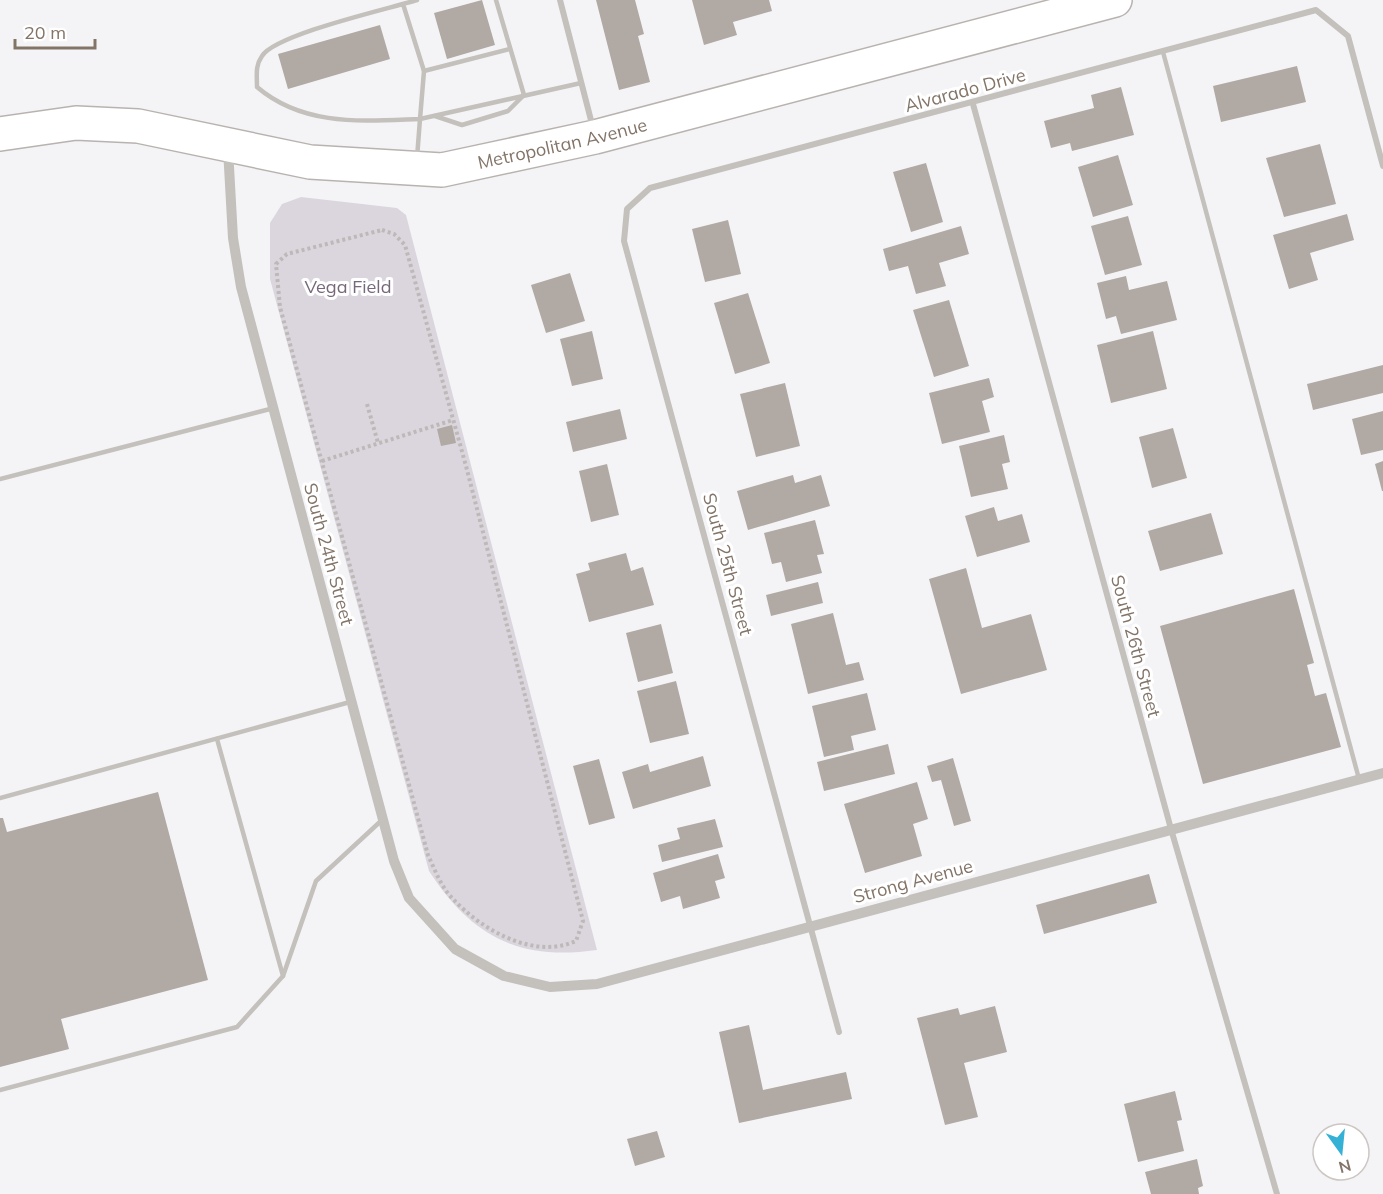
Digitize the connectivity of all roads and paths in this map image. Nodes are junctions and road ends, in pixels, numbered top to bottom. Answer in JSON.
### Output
{"nodes":[{"id":1,"x":417,"y":0,"type":"edge"},
{"id":2,"x":496,"y":0,"type":"edge"},
{"id":3,"x":560,"y":0,"type":"edge"},
{"id":4,"x":1115,"y":0,"type":"edge"},
{"id":5,"x":403,"y":4,"type":"junction"},
{"id":6,"x":510,"y":49,"type":"junction"},
{"id":7,"x":1163,"y":52,"type":"junction"},
{"id":8,"x":424,"y":71,"type":"junction"},
{"id":9,"x":581,"y":83,"type":"junction"},
{"id":10,"x":524,"y":95,"type":"junction"},
{"id":11,"x":973,"y":104,"type":"junction"},
{"id":12,"x":434,"y":116,"type":"junction"},
{"id":13,"x":420,"y":119,"type":"junction"},
{"id":14,"x":0,"y":134,"type":"edge"},
{"id":15,"x":596,"y":137,"type":"junction"},
{"id":16,"x":228,"y":145,"type":"junction"},
{"id":17,"x":1383,"y":166,"type":"edge"},
{"id":18,"x":417,"y":169,"type":"junction"},
{"id":19,"x":627,"y":209,"type":"joint"},
{"id":20,"x":367,"y":404,"type":"dead end"},
{"id":21,"x":274,"y":408,"type":"junction"},
{"id":22,"x":453,"y":420,"type":"junction"},
{"id":23,"x":378,"y":443,"type":"junction"},
{"id":24,"x":322,"y":461,"type":"junction"},
{"id":25,"x":0,"y":479,"type":"edge"},
{"id":26,"x":351,"y":702,"type":"junction"},
{"id":27,"x":217,"y":739,"type":"junction"},
{"id":28,"x":1383,"y":772,"type":"edge"},
{"id":29,"x":1359,"y":779,"type":"junction"},
{"id":30,"x":0,"y":798,"type":"edge"},
{"id":31,"x":384,"y":819,"type":"junction"},
{"id":32,"x":1171,"y":829,"type":"junction"},
{"id":33,"x":810,"y":926,"type":"junction"},
{"id":34,"x":455,"y":949,"type":"joint"},
{"id":35,"x":283,"y":976,"type":"junction"},
{"id":36,"x":839,"y":1032,"type":"dead end"},
{"id":37,"x":0,"y":1090,"type":"edge"},
{"id":38,"x":1277,"y":1194,"type":"edge"}],
"edges":[{"from":1,"to":5,"type":"lane"},
{"from":2,"to":6,"type":"lane"},
{"from":3,"to":9,"type":"street"},
{"from":4,"to":15,"type":"main road","name":"Metropolitan Avenue"},
{"from":5,"to":8,"type":"lane"},
{"from":5,"to":13,"type":"lane"},
{"from":6,"to":8,"type":"lane"},
{"from":6,"to":10,"type":"lane"},
{"from":7,"to":11,"type":"street","name":"Alvarado Drive"},
{"from":7,"to":17,"type":"street","name":"Alvarado Drive"},
{"from":7,"to":29,"type":"lane"},
{"from":8,"to":13,"type":"lane"},
{"from":9,"to":10,"type":"lane"},
{"from":9,"to":15,"type":"street"},
{"from":10,"to":12,"type":"lane"},
{"from":10,"to":12,"type":"lane"},
{"from":11,"to":19,"type":"street","name":"Alvarado Drive"},
{"from":11,"to":32,"type":"street","name":"South 26th Street"},
{"from":12,"to":13,"type":"lane"},
{"from":13,"to":18,"type":"lane"},
{"from":14,"to":16,"type":"main road","name":"Metropolitan Avenue"},
{"from":15,"to":18,"type":"main road","name":"Metropolitan Avenue"},
{"from":16,"to":18,"type":"main road","name":"Metropolitan Avenue"},
{"from":16,"to":21,"type":"street","name":"South 24th Street"},
{"from":19,"to":33,"type":"street","name":"South 25th Street"},
{"from":20,"to":23,"type":"path"},
{"from":21,"to":25,"type":"lane"},
{"from":21,"to":26,"type":"street","name":"South 24th Street"},
{"from":22,"to":23,"type":"path"},
{"from":22,"to":24,"type":"path"},
{"from":22,"to":24,"type":"path"},
{"from":23,"to":24,"type":"path"},
{"from":26,"to":27,"type":"lane"},
{"from":26,"to":31,"type":"street","name":"South 24th Street"},
{"from":27,"to":30,"type":"lane"},
{"from":27,"to":35,"type":"lane"},
{"from":28,"to":29,"type":"street","name":"Strong Avenue"},
{"from":29,"to":32,"type":"street","name":"Strong Avenue"},
{"from":31,"to":34,"type":"street","name":"South 24th Street"},
{"from":31,"to":35,"type":"lane"},
{"from":32,"to":33,"type":"street","name":"Strong Avenue"},
{"from":32,"to":38,"type":"street","name":"South 26th Street"},
{"from":33,"to":34,"type":"street","name":"Strong Avenue"},
{"from":33,"to":36,"type":"street","name":"South 25th Street"},
{"from":35,"to":37,"type":"lane"}]}
